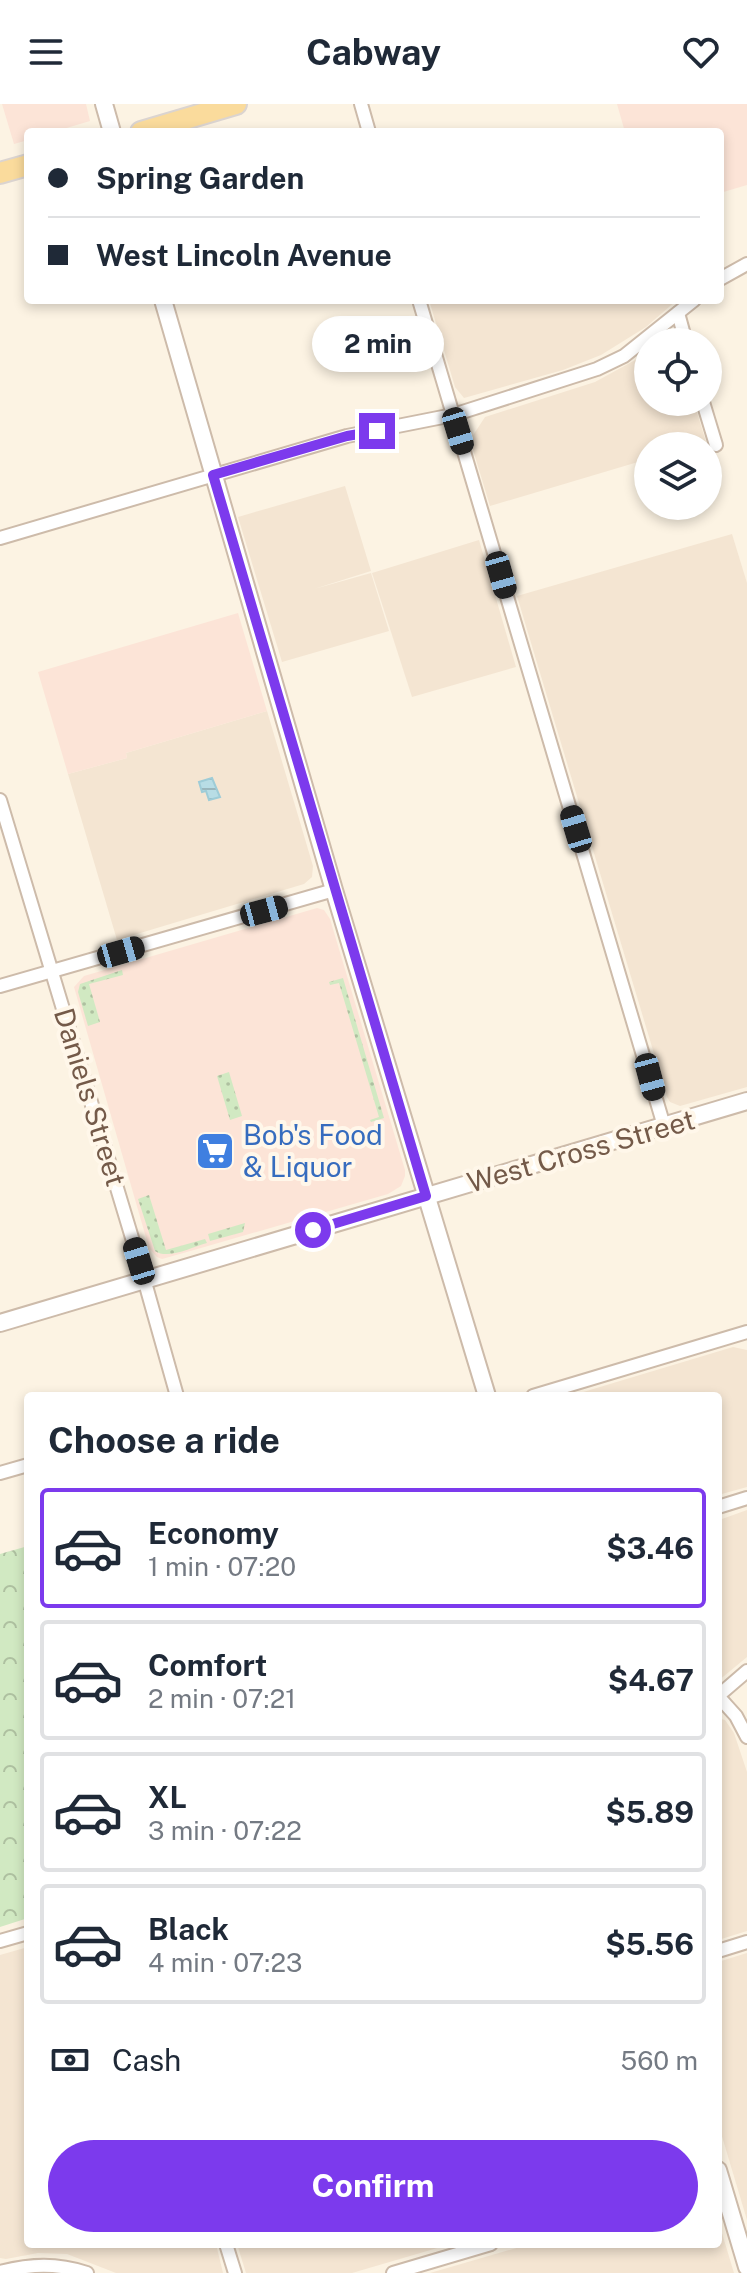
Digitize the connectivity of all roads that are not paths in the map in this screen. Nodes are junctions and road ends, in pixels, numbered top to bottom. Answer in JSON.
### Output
{"nodes":[{"id":1,"x":104,"y":104,"type":"edge"},
{"id":2,"x":236,"y":104,"type":"edge"},
{"id":3,"x":361,"y":104,"type":"edge"},
{"id":4,"x":111,"y":128,"type":"edge"},
{"id":5,"x":155,"y":128,"type":"edge"},
{"id":6,"x":368,"y":128,"type":"edge"},
{"id":7,"x":24,"y":166,"type":"edge"},
{"id":8,"x":0,"y":173,"type":"edge"},
{"id":9,"x":747,"y":264,"type":"edge"},
{"id":10,"x":724,"y":277,"type":"edge"},
{"id":11,"x":164,"y":304,"type":"edge"},
{"id":12,"x":420,"y":304,"type":"edge"},
{"id":13,"x":689,"y":304,"type":"edge"},
{"id":14,"x":678,"y":313,"type":"junction"},
{"id":15,"x":682,"y":328,"type":"edge"},
{"id":16,"x":453,"y":415,"type":"junction"},
{"id":17,"x":213,"y":475,"type":"junction"},
{"id":18,"x":0,"y":538,"type":"edge"},
{"id":19,"x":0,"y":800,"type":"edge"},
{"id":20,"x":5,"y":833,"type":"edge"},
{"id":21,"x":334,"y":890,"type":"junction"},
{"id":22,"x":52,"y":971,"type":"junction"},
{"id":23,"x":0,"y":986,"type":"edge"},
{"id":24,"x":747,"y":1101,"type":"edge"},
{"id":25,"x":664,"y":1126,"type":"junction"},
{"id":26,"x":426,"y":1196,"type":"junction"},
{"id":27,"x":143,"y":1279,"type":"junction"},
{"id":28,"x":0,"y":1323,"type":"edge"},
{"id":29,"x":747,"y":1332,"type":"edge"},
{"id":30,"x":176,"y":1392,"type":"edge"},
{"id":31,"x":486,"y":1392,"type":"edge"},
{"id":32,"x":546,"y":1392,"type":"edge"},
{"id":33,"x":24,"y":1466,"type":"edge"},
{"id":34,"x":0,"y":1473,"type":"edge"},
{"id":35,"x":747,"y":1498,"type":"edge"},
{"id":36,"x":722,"y":1506,"type":"edge"},
{"id":37,"x":747,"y":1671,"type":"edge"},
{"id":38,"x":722,"y":1693,"type":"edge"},
{"id":39,"x":722,"y":1700,"type":"edge"},
{"id":40,"x":747,"y":1737,"type":"edge"},
{"id":41,"x":24,"y":1934,"type":"edge"},
{"id":42,"x":0,"y":1941,"type":"edge"},
{"id":43,"x":747,"y":1942,"type":"edge"},
{"id":44,"x":722,"y":1950,"type":"edge"},
{"id":45,"x":722,"y":2185,"type":"edge"},
{"id":46,"x":227,"y":2248,"type":"edge"},
{"id":47,"x":477,"y":2248,"type":"edge"},
{"id":48,"x":747,"y":2267,"type":"edge"},
{"id":49,"x":0,"y":2272,"type":"edge"},
{"id":50,"x":87,"y":2273,"type":"edge"},
{"id":51,"x":235,"y":2273,"type":"edge"},
{"id":52,"x":393,"y":2273,"type":"edge"}],
"edges":[{"from":1,"to":4,"type":"street"},
{"from":2,"to":5,"type":"main road"},
{"from":3,"to":6,"type":"street"},
{"from":7,"to":8,"type":"main road"},
{"from":9,"to":10,"type":"street"},
{"from":11,"to":17,"type":"street"},
{"from":12,"to":16,"type":"street"},
{"from":13,"to":14,"type":"street"},
{"from":14,"to":15,"type":"street"},
{"from":14,"to":16,"type":"street"},
{"from":16,"to":17,"type":"street"},
{"from":16,"to":25,"type":"street"},
{"from":17,"to":18,"type":"street"},
{"from":17,"to":21,"type":"street"},
{"from":19,"to":20,"type":"street","name":"Daniels Street"},
{"from":20,"to":22,"type":"street","name":"Daniels Street"},
{"from":21,"to":22,"type":"street"},
{"from":21,"to":26,"type":"street"},
{"from":22,"to":23,"type":"street"},
{"from":22,"to":27,"type":"street","name":"Daniels Street"},
{"from":24,"to":25,"type":"street","name":"West Cross Street"},
{"from":25,"to":26,"type":"street","name":"West Cross Street"},
{"from":26,"to":27,"type":"street","name":"West Cross Street"},
{"from":26,"to":31,"type":"street"},
{"from":27,"to":28,"type":"street","name":"West Cross Street"},
{"from":27,"to":30,"type":"street","name":"Daniels Street"},
{"from":29,"to":32,"type":"street"},
{"from":33,"to":34,"type":"street"},
{"from":35,"to":36,"type":"street"},
{"from":37,"to":38,"type":"street"},
{"from":39,"to":40,"type":"street"},
{"from":41,"to":42,"type":"street"},
{"from":43,"to":44,"type":"street"},
{"from":45,"to":48,"type":"street"},
{"from":46,"to":51,"type":"street"},
{"from":47,"to":52,"type":"street"},
{"from":49,"to":50,"type":"street"}]}
